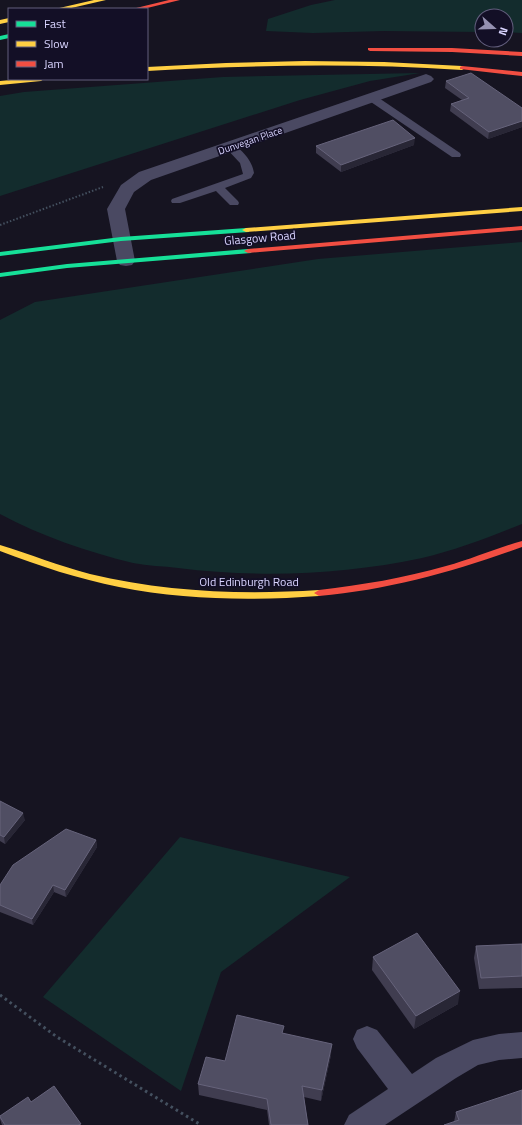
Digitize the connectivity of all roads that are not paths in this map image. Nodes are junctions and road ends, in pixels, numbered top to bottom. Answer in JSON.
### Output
{"nodes":[{"id":1,"x":103,"y":0,"type":"edge"},
{"id":2,"x":177,"y":0,"type":"edge"},
{"id":3,"x":63,"y":8,"type":"edge"},
{"id":4,"x":140,"y":8,"type":"edge"},
{"id":5,"x":363,"y":51,"type":"dead end"},
{"id":6,"x":349,"y":54,"type":"dead end"},
{"id":7,"x":522,"y":55,"type":"edge"},
{"id":8,"x":148,"y":64,"type":"edge"},
{"id":9,"x":148,"y":70,"type":"edge"},
{"id":10,"x":522,"y":74,"type":"edge"},
{"id":11,"x":426,"y":79,"type":"dead end"},
{"id":12,"x":15,"y":80,"type":"edge"},
{"id":13,"x":27,"y":80,"type":"edge"},
{"id":14,"x":0,"y":82,"type":"edge"},
{"id":15,"x":372,"y":98,"type":"junction"},
{"id":16,"x":230,"y":147,"type":"junction"},
{"id":17,"x":456,"y":155,"type":"dead end"},
{"id":18,"x":216,"y":186,"type":"junction"},
{"id":19,"x":176,"y":201,"type":"dead end"},
{"id":20,"x":234,"y":203,"type":"dead end"},
{"id":21,"x":522,"y":209,"type":"edge"},
{"id":22,"x":522,"y":228,"type":"edge"},
{"id":23,"x":121,"y":239,"type":"junction"},
{"id":24,"x":0,"y":254,"type":"edge"},
{"id":25,"x":126,"y":261,"type":"junction"},
{"id":26,"x":0,"y":275,"type":"edge"},
{"id":27,"x":522,"y":544,"type":"edge"},
{"id":28,"x":0,"y":548,"type":"edge"},
{"id":29,"x":368,"y":1038,"type":"dead end"},
{"id":30,"x":522,"y":1045,"type":"edge"},
{"id":31,"x":408,"y":1092,"type":"junction"},
{"id":32,"x":359,"y":1125,"type":"edge"}],
"edges":[{"from":1,"to":3,"type":"main road"},
{"from":2,"to":4,"type":"main road"},
{"from":5,"to":7,"type":"main road"},
{"from":6,"to":8,"type":"main road"},
{"from":9,"to":10,"type":"main road"},
{"from":11,"to":15,"type":"street","name":"Dunvegan Place"},
{"from":12,"to":14,"type":"main road"},
{"from":13,"to":14,"type":"main road"},
{"from":15,"to":16,"type":"street","name":"Dunvegan Place"},
{"from":15,"to":17,"type":"lane"},
{"from":16,"to":18,"type":"lane"},
{"from":16,"to":23,"type":"street","name":"Dunvegan Place"},
{"from":18,"to":19,"type":"lane"},
{"from":18,"to":20,"type":"lane"},
{"from":21,"to":23,"type":"main road","name":"Glasgow Road"},
{"from":22,"to":25,"type":"main road","name":"Glasgow Road"},
{"from":23,"to":24,"type":"main road","name":"Glasgow Road"},
{"from":23,"to":25,"type":"street","name":"Dunvegan Place"},
{"from":25,"to":26,"type":"main road","name":"Glasgow Road"},
{"from":27,"to":28,"type":"main road","name":"Old Edinburgh Road"},
{"from":29,"to":31,"type":"street"},
{"from":30,"to":31,"type":"street"},
{"from":31,"to":32,"type":"street"}]}
